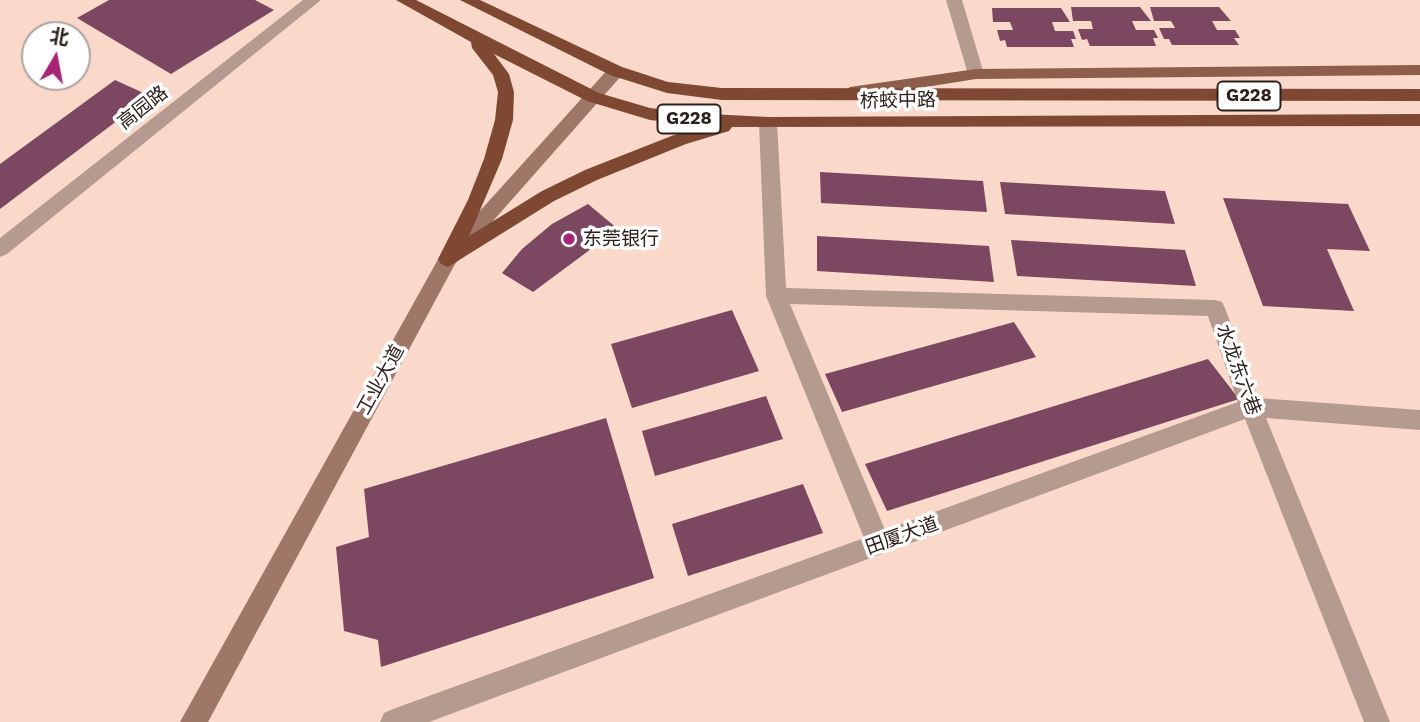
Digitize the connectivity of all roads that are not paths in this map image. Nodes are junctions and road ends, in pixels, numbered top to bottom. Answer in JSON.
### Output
{"nodes":[{"id":1,"x":313,"y":0,"type":"edge"},
{"id":2,"x":404,"y":0,"type":"edge"},
{"id":3,"x":468,"y":0,"type":"edge"},
{"id":4,"x":954,"y":0,"type":"edge"},
{"id":5,"x":466,"y":33,"type":"junction"},
{"id":6,"x":1420,"y":70,"type":"edge"},
{"id":7,"x":616,"y":71,"type":"junction"},
{"id":8,"x":976,"y":74,"type":"junction"},
{"id":9,"x":1420,"y":95,"type":"edge"},
{"id":10,"x":834,"y":96,"type":"junction"},
{"id":11,"x":593,"y":97,"type":"junction"},
{"id":12,"x":1420,"y":120,"type":"edge"},
{"id":13,"x":743,"y":122,"type":"junction"},
{"id":14,"x":768,"y":123,"type":"junction"},
{"id":15,"x":0,"y":249,"type":"edge"},
{"id":16,"x":448,"y":259,"type":"junction"},
{"id":17,"x":776,"y":296,"type":"junction"},
{"id":18,"x":1251,"y":407,"type":"junction"},
{"id":19,"x":1420,"y":420,"type":"edge"},
{"id":20,"x":879,"y":544,"type":"junction"},
{"id":21,"x":193,"y":722,"type":"edge"},
{"id":22,"x":393,"y":722,"type":"edge"},
{"id":23,"x":1377,"y":722,"type":"edge"}],
"edges":[{"from":1,"to":15,"type":"street","name":"高园路"},
{"from":2,"to":5,"type":"highway","name":"桥蛟中路","number":"G228"},
{"from":3,"to":7,"type":"highway","name":"桥蛟中路","number":"G228"},
{"from":4,"to":8,"type":"street"},
{"from":5,"to":11,"type":"highway","name":"桥蛟中路","number":"G228"},
{"from":5,"to":16,"type":"highway"},
{"from":6,"to":8,"type":"main road"},
{"from":7,"to":10,"type":"highway","name":"桥蛟中路","number":"G228"},
{"from":7,"to":11,"type":"street","name":"工业大道"},
{"from":8,"to":10,"type":"main road"},
{"from":9,"to":10,"type":"highway","name":"桥蛟中路","number":"G228"},
{"from":11,"to":13,"type":"highway","name":"桥蛟中路","number":"G228"},
{"from":11,"to":16,"type":"street","name":"工业大道"},
{"from":12,"to":14,"type":"highway","name":"桥蛟中路","number":"G228"},
{"from":13,"to":14,"type":"highway","name":"桥蛟中路","number":"G228"},
{"from":13,"to":16,"type":"highway"},
{"from":14,"to":17,"type":"street"},
{"from":16,"to":21,"type":"street","name":"工业大道"},
{"from":17,"to":18,"type":"street","name":"水龙东六巷"},
{"from":17,"to":20,"type":"street"},
{"from":18,"to":19,"type":"street","name":"田厦大道"},
{"from":18,"to":20,"type":"street","name":"田厦大道"},
{"from":18,"to":23,"type":"street","name":"水龙东六巷"},
{"from":20,"to":22,"type":"street","name":"田厦大道"}]}
